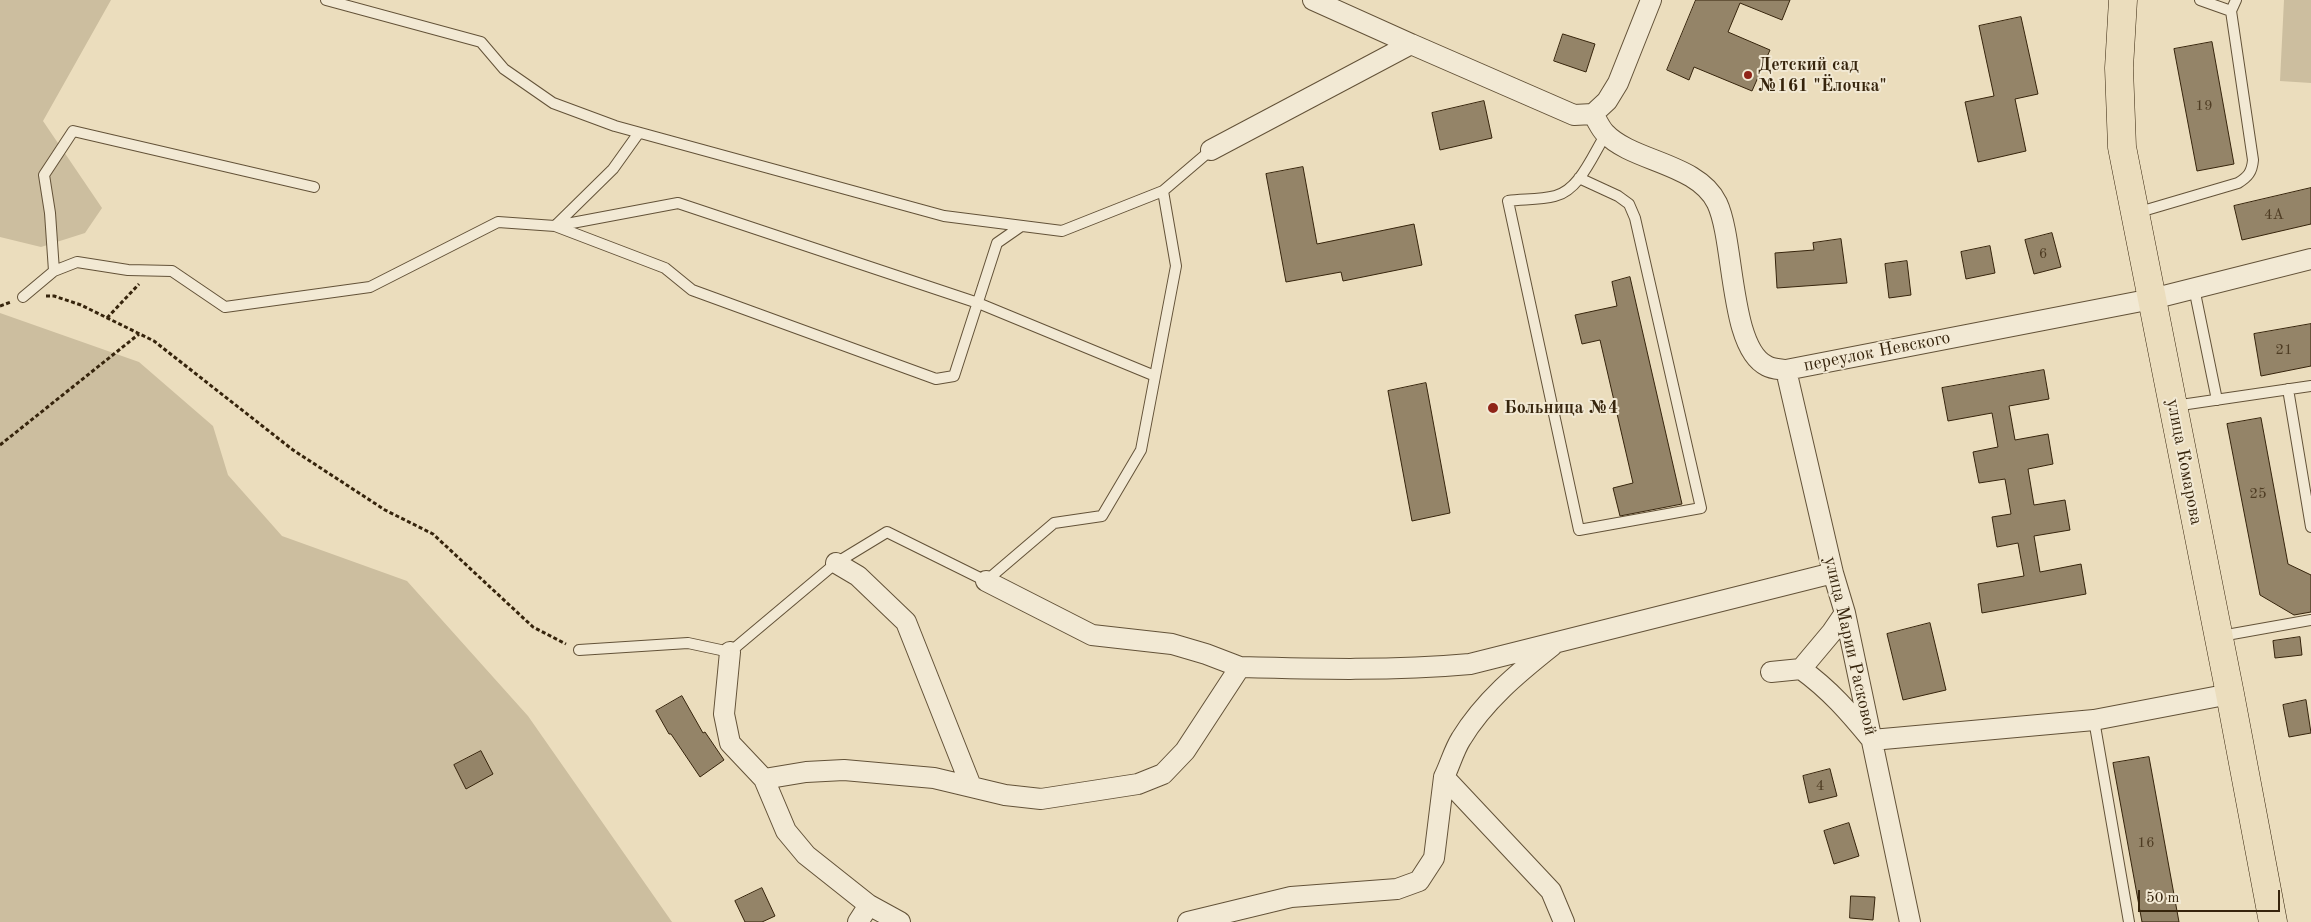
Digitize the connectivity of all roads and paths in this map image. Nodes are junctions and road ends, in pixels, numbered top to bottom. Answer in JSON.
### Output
{"nodes":[{"id":1,"x":326,"y":0,"type":"edge"},
{"id":2,"x":1313,"y":0,"type":"edge"},
{"id":3,"x":1651,"y":0,"type":"edge"},
{"id":4,"x":2123,"y":0,"type":"edge"},
{"id":5,"x":2200,"y":0,"type":"edge"},
{"id":6,"x":2236,"y":0,"type":"edge"},
{"id":7,"x":2231,"y":11,"type":"junction"},
{"id":8,"x":1410,"y":44,"type":"junction"},
{"id":9,"x":1593,"y":114,"type":"junction"},
{"id":10,"x":638,"y":134,"type":"junction"},
{"id":11,"x":1606,"y":134,"type":"junction"},
{"id":12,"x":1211,"y":150,"type":"joint"},
{"id":13,"x":1579,"y":178,"type":"junction"},
{"id":14,"x":314,"y":186,"type":"dead end"},
{"id":15,"x":1163,"y":191,"type":"junction"},
{"id":16,"x":2134,"y":213,"type":"junction"},
{"id":17,"x":556,"y":226,"type":"junction"},
{"id":18,"x":1020,"y":227,"type":"junction"},
{"id":19,"x":2311,"y":259,"type":"edge"},
{"id":20,"x":151,"y":270,"type":"junction"},
{"id":21,"x":54,"y":271,"type":"junction"},
{"id":22,"x":2194,"y":288,"type":"junction"},
{"id":23,"x":24,"y":297,"type":"joint"},
{"id":24,"x":2152,"y":299,"type":"junction"},
{"id":25,"x":978,"y":303,"type":"junction"},
{"id":26,"x":107,"y":318,"type":"junction"},
{"id":27,"x":139,"y":334,"type":"junction"},
{"id":28,"x":1786,"y":370,"type":"junction"},
{"id":29,"x":1155,"y":376,"type":"junction"},
{"id":30,"x":2311,"y":386,"type":"edge"},
{"id":31,"x":2288,"y":389,"type":"junction"},
{"id":32,"x":2217,"y":400,"type":"junction"},
{"id":33,"x":2173,"y":406,"type":"junction"},
{"id":34,"x":0,"y":445,"type":"edge"},
{"id":35,"x":2311,"y":528,"type":"edge"},
{"id":36,"x":836,"y":563,"type":"junction"},
{"id":37,"x":1833,"y":573,"type":"junction"},
{"id":38,"x":986,"y":581,"type":"junction"},
{"id":39,"x":1845,"y":612,"type":"junction"},
{"id":40,"x":2311,"y":620,"type":"edge"},
{"id":41,"x":2219,"y":636,"type":"junction"},
{"id":42,"x":1560,"y":641,"type":"junction"},
{"id":43,"x":579,"y":650,"type":"joint"},
{"id":44,"x":730,"y":652,"type":"junction"},
{"id":45,"x":1240,"y":667,"type":"junction"},
{"id":46,"x":1801,"y":669,"type":"junction"},
{"id":47,"x":1771,"y":672,"type":"dead end"},
{"id":48,"x":2230,"y":694,"type":"junction"},
{"id":49,"x":2094,"y":720,"type":"junction"},
{"id":50,"x":1872,"y":740,"type":"junction"},
{"id":51,"x":1444,"y":778,"type":"junction"},
{"id":52,"x":764,"y":779,"type":"junction"},
{"id":53,"x":971,"y":786,"type":"junction"},
{"id":54,"x":869,"y":905,"type":"junction"},
{"id":55,"x":858,"y":922,"type":"edge"},
{"id":56,"x":900,"y":922,"type":"edge"},
{"id":57,"x":1188,"y":922,"type":"edge"},
{"id":58,"x":1564,"y":922,"type":"edge"},
{"id":59,"x":1910,"y":922,"type":"edge"},
{"id":60,"x":2129,"y":922,"type":"edge"},
{"id":61,"x":2273,"y":922,"type":"edge"}],
"edges":[{"from":1,"to":10,"type":"lane"},
{"from":2,"to":8,"type":"street"},
{"from":3,"to":9,"type":"street"},
{"from":4,"to":16,"type":"main road","name":"улица Комарова"},
{"from":5,"to":7,"type":"lane"},
{"from":6,"to":7,"type":"lane"},
{"from":7,"to":16,"type":"lane"},
{"from":8,"to":9,"type":"street"},
{"from":8,"to":12,"type":"street"},
{"from":9,"to":11,"type":"street","name":"переулок Невского"},
{"from":10,"to":17,"type":"lane"},
{"from":10,"to":18,"type":"lane"},
{"from":11,"to":13,"type":"lane"},
{"from":11,"to":28,"type":"street","name":"переулок Невского"},
{"from":12,"to":15,"type":"lane"},
{"from":13,"to":13,"type":"lane"},
{"from":14,"to":21,"type":"lane"},
{"from":15,"to":18,"type":"lane"},
{"from":15,"to":29,"type":"lane"},
{"from":16,"to":24,"type":"main road","name":"улица Комарова"},
{"from":17,"to":20,"type":"lane"},
{"from":17,"to":25,"type":"lane"},
{"from":17,"to":25,"type":"lane"},
{"from":18,"to":25,"type":"lane"},
{"from":19,"to":22,"type":"street","name":"переулок Невского"},
{"from":20,"to":21,"type":"lane"},
{"from":20,"to":26,"type":"path"},
{"from":21,"to":23,"type":"lane"},
{"from":22,"to":24,"type":"street","name":"переулок Невского"},
{"from":22,"to":32,"type":"lane"},
{"from":23,"to":26,"type":"path"},
{"from":24,"to":28,"type":"street","name":"переулок Невского"},
{"from":24,"to":33,"type":"main road","name":"улица Комарова"},
{"from":25,"to":29,"type":"lane"},
{"from":26,"to":27,"type":"path"},
{"from":27,"to":34,"type":"path"},
{"from":27,"to":43,"type":"path"},
{"from":28,"to":37,"type":"street","name":"улица Марии Расковой"},
{"from":29,"to":38,"type":"lane"},
{"from":30,"to":31,"type":"lane"},
{"from":31,"to":32,"type":"lane"},
{"from":31,"to":35,"type":"lane"},
{"from":32,"to":33,"type":"lane"},
{"from":33,"to":41,"type":"main road","name":"улица Комарова"},
{"from":36,"to":38,"type":"lane"},
{"from":36,"to":44,"type":"lane"},
{"from":36,"to":53,"type":"street"},
{"from":37,"to":39,"type":"street","name":"улица Марии Расковой"},
{"from":37,"to":42,"type":"street"},
{"from":38,"to":45,"type":"street"},
{"from":39,"to":46,"type":"street"},
{"from":39,"to":50,"type":"street","name":"улица Марии Расковой"},
{"from":40,"to":41,"type":"lane"},
{"from":41,"to":48,"type":"main road","name":"улица Комарова"},
{"from":42,"to":45,"type":"street"},
{"from":42,"to":51,"type":"street"},
{"from":43,"to":44,"type":"lane"},
{"from":44,"to":52,"type":"street"},
{"from":45,"to":53,"type":"street"},
{"from":46,"to":47,"type":"street"},
{"from":46,"to":50,"type":"street"},
{"from":48,"to":49,"type":"street"},
{"from":48,"to":61,"type":"main road","name":"улица Комарова"},
{"from":49,"to":50,"type":"street"},
{"from":49,"to":60,"type":"lane"},
{"from":50,"to":59,"type":"street","name":"улица Марии Расковой"},
{"from":51,"to":57,"type":"street"},
{"from":51,"to":58,"type":"street"},
{"from":52,"to":53,"type":"street"},
{"from":52,"to":54,"type":"street"},
{"from":54,"to":55,"type":"street"},
{"from":54,"to":56,"type":"street"}]}
